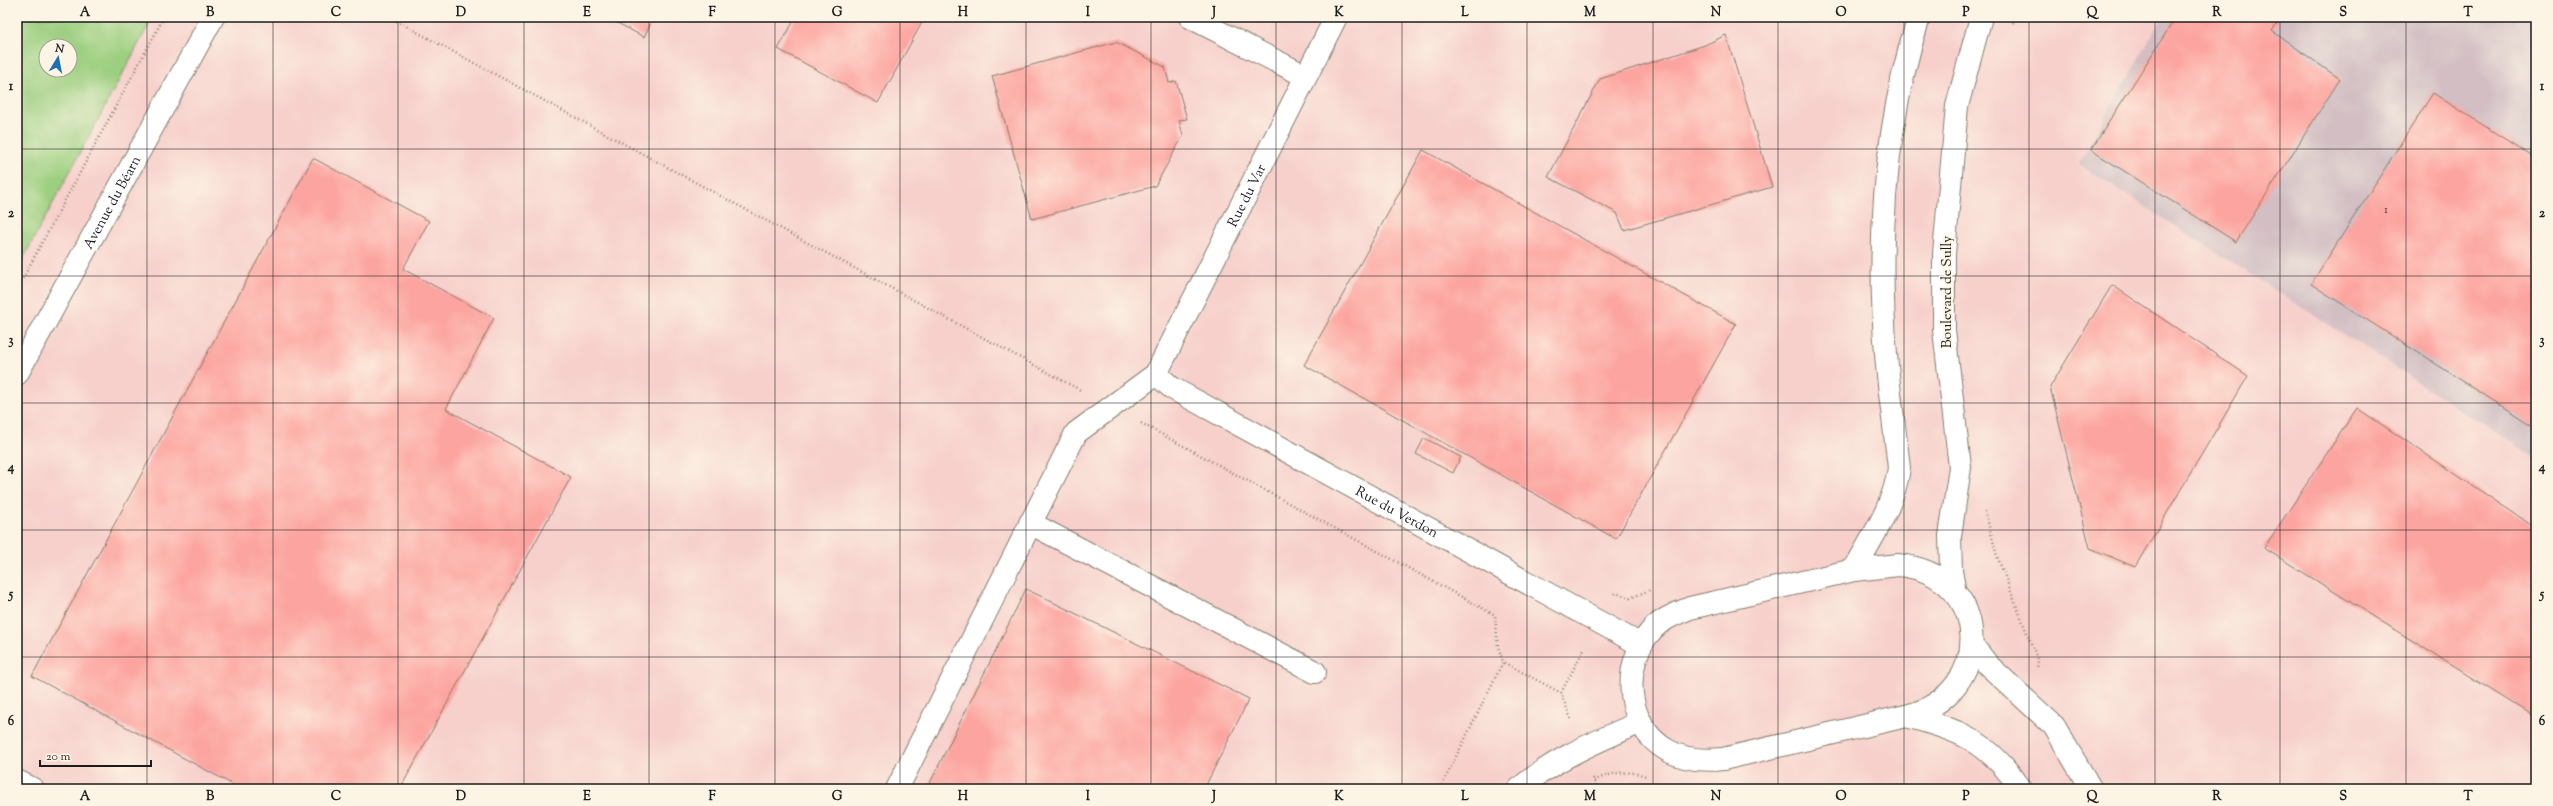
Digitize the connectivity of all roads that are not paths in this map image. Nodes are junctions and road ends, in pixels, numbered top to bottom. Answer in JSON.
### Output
{"nodes":[{"id":1,"x":1190,"y":17,"type":"edge"},
{"id":2,"x":1336,"y":17,"type":"edge"},
{"id":3,"x":1919,"y":17,"type":"edge"},
{"id":4,"x":1982,"y":17,"type":"edge"},
{"id":5,"x":210,"y":24,"type":"edge"},
{"id":6,"x":1305,"y":76,"type":"junction"},
{"id":7,"x":17,"y":374,"type":"edge"},
{"id":8,"x":1156,"y":374,"type":"junction"},
{"id":9,"x":1030,"y":523,"type":"junction"},
{"id":10,"x":1854,"y":570,"type":"junction"},
{"id":11,"x":1955,"y":593,"type":"junction"},
{"id":12,"x":1641,"y":645,"type":"junction"},
{"id":13,"x":1973,"y":646,"type":"junction"},
{"id":14,"x":1315,"y":672,"type":"dead end"},
{"id":15,"x":1906,"y":716,"type":"junction"},
{"id":16,"x":1641,"y":722,"type":"junction"},
{"id":17,"x":17,"y":781,"type":"edge"},
{"id":18,"x":33,"y":789,"type":"edge"},
{"id":19,"x":897,"y":789,"type":"edge"},
{"id":20,"x":1519,"y":789,"type":"edge"},
{"id":21,"x":2021,"y":789,"type":"edge"},
{"id":22,"x":2091,"y":789,"type":"edge"}],
"edges":[{"from":1,"to":6,"type":"main road"},
{"from":2,"to":6,"type":"main road","name":"Rue du Var"},
{"from":3,"to":10,"type":"main road"},
{"from":4,"to":11,"type":"main road","name":"Boulevard de Sully"},
{"from":5,"to":7,"type":"main road","name":"Avenue du Béarn"},
{"from":6,"to":8,"type":"main road","name":"Rue du Var"},
{"from":8,"to":9,"type":"main road"},
{"from":8,"to":12,"type":"main road","name":"Rue du Verdon"},
{"from":9,"to":14,"type":"main road"},
{"from":9,"to":19,"type":"main road"},
{"from":10,"to":11,"type":"main road"},
{"from":10,"to":12,"type":"main road"},
{"from":11,"to":13,"type":"main road"},
{"from":12,"to":16,"type":"main road"},
{"from":13,"to":15,"type":"main road"},
{"from":13,"to":22,"type":"main road"},
{"from":15,"to":16,"type":"main road"},
{"from":15,"to":21,"type":"main road"},
{"from":16,"to":20,"type":"main road"},
{"from":17,"to":18,"type":"main road"}]}
